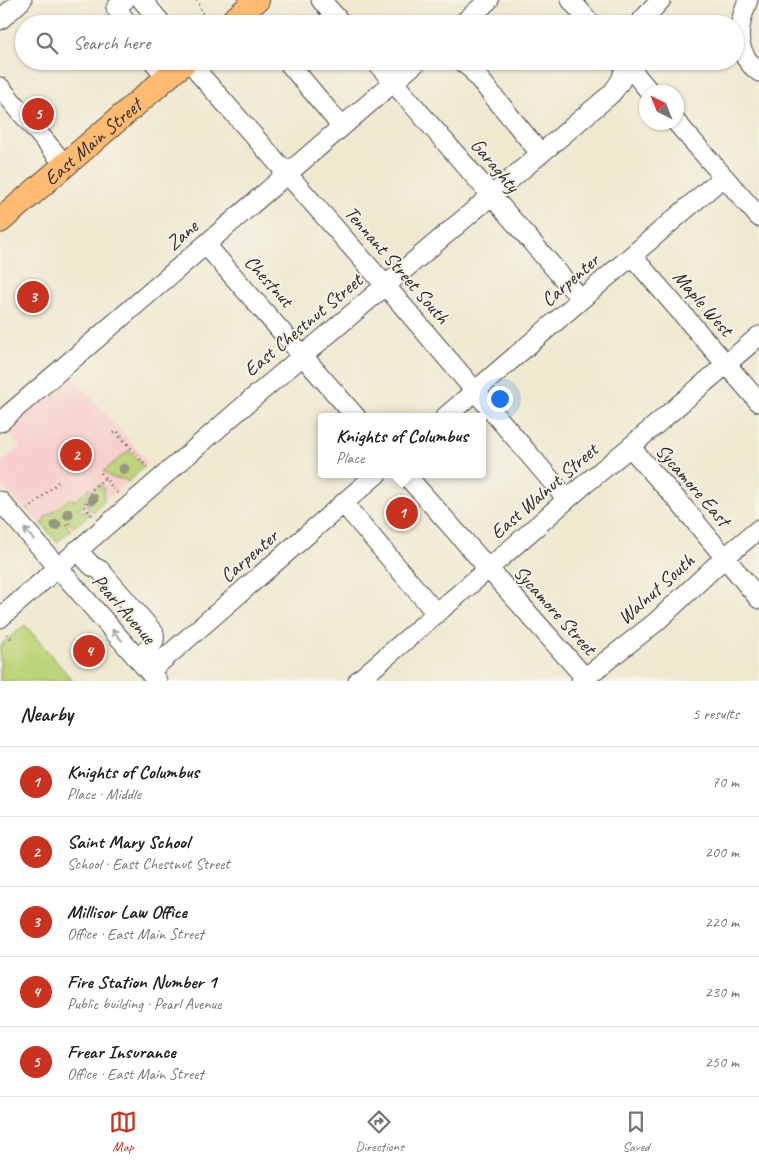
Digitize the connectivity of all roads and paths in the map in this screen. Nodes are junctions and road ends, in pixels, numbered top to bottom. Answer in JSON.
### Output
{"nodes":[{"id":1,"x":22,"y":0,"type":"edge"},
{"id":2,"x":125,"y":0,"type":"edge"},
{"id":3,"x":142,"y":0,"type":"edge"},
{"id":4,"x":196,"y":0,"type":"edge"},
{"id":5,"x":322,"y":0,"type":"edge"},
{"id":6,"x":490,"y":0,"type":"edge"},
{"id":7,"x":571,"y":0,"type":"edge"},
{"id":8,"x":661,"y":0,"type":"edge"},
{"id":9,"x":748,"y":0,"type":"edge"},
{"id":10,"x":203,"y":14,"type":"dead end"},
{"id":11,"x":121,"y":15,"type":"edge"},
{"id":12,"x":154,"y":15,"type":"edge"},
{"id":13,"x":334,"y":15,"type":"edge"},
{"id":14,"x":472,"y":15,"type":"edge"},
{"id":15,"x":584,"y":15,"type":"edge"},
{"id":16,"x":648,"y":15,"type":"edge"},
{"id":17,"x":742,"y":15,"type":"edge"},
{"id":18,"x":0,"y":20,"type":"edge"},
{"id":19,"x":744,"y":55,"type":"edge"},
{"id":20,"x":159,"y":70,"type":"edge"},
{"id":21,"x":197,"y":70,"type":"edge"},
{"id":22,"x":294,"y":70,"type":"edge"},
{"id":23,"x":383,"y":70,"type":"edge"},
{"id":24,"x":408,"y":70,"type":"edge"},
{"id":25,"x":472,"y":70,"type":"edge"},
{"id":26,"x":624,"y":70,"type":"edge"},
{"id":27,"x":632,"y":70,"type":"edge"},
{"id":28,"x":759,"y":72,"type":"edge"},
{"id":29,"x":394,"y":82,"type":"junction"},
{"id":30,"x":644,"y":85,"type":"edge"},
{"id":31,"x":0,"y":87,"type":"edge"},
{"id":32,"x":342,"y":127,"type":"junction"},
{"id":33,"x":683,"y":130,"type":"edge"},
{"id":34,"x":540,"y":153,"type":"junction"},
{"id":35,"x":65,"y":165,"type":"junction"},
{"id":36,"x":288,"y":174,"type":"junction"},
{"id":37,"x":724,"y":176,"type":"junction"},
{"id":38,"x":491,"y":195,"type":"junction"},
{"id":39,"x":759,"y":218,"type":"edge"},
{"id":40,"x":0,"y":221,"type":"edge"},
{"id":41,"x":206,"y":245,"type":"junction"},
{"id":42,"x":632,"y":256,"type":"junction"},
{"id":43,"x":385,"y":285,"type":"junction"},
{"id":44,"x":581,"y":299,"type":"junction"},
{"id":45,"x":759,"y":336,"type":"edge"},
{"id":46,"x":303,"y":355,"type":"junction"},
{"id":47,"x":726,"y":364,"type":"junction"},
{"id":48,"x":476,"y":391,"type":"junction"},
{"id":49,"x":759,"y":402,"type":"edge"},
{"id":50,"x":353,"y":413,"type":"edge"},
{"id":51,"x":450,"y":413,"type":"edge"},
{"id":52,"x":0,"y":422,"type":"edge"},
{"id":53,"x":114,"y":433,"type":"dead end"},
{"id":54,"x":119,"y":437,"type":"dead end"},
{"id":55,"x":128,"y":445,"type":"junction"},
{"id":56,"x":630,"y":448,"type":"junction"},
{"id":57,"x":147,"y":467,"type":"dead end"},
{"id":58,"x":101,"y":473,"type":"dead end"},
{"id":59,"x":104,"y":478,"type":"junction"},
{"id":60,"x":373,"y":478,"type":"edge"},
{"id":61,"x":409,"y":478,"type":"edge"},
{"id":62,"x":58,"y":482,"type":"dead end"},
{"id":63,"x":117,"y":493,"type":"dead end"},
{"id":64,"x":567,"y":499,"type":"junction"},
{"id":65,"x":0,"y":501,"type":"edge"},
{"id":66,"x":344,"y":504,"type":"junction"},
{"id":67,"x":25,"y":513,"type":"dead end"},
{"id":68,"x":92,"y":515,"type":"dead end"},
{"id":69,"x":70,"y":526,"type":"dead end"},
{"id":70,"x":72,"y":529,"type":"dead end"},
{"id":71,"x":759,"y":529,"type":"edge"},
{"id":72,"x":77,"y":550,"type":"junction"},
{"id":73,"x":724,"y":558,"type":"junction"},
{"id":74,"x":58,"y":567,"type":"junction"},
{"id":75,"x":488,"y":569,"type":"junction"},
{"id":76,"x":759,"y":599,"type":"edge"},
{"id":77,"x":436,"y":613,"type":"junction"},
{"id":78,"x":4,"y":617,"type":"edge"},
{"id":79,"x":13,"y":640,"type":"dead end"},
{"id":80,"x":136,"y":658,"type":"junction"},
{"id":81,"x":153,"y":676,"type":"edge"},
{"id":82,"x":367,"y":678,"type":"edge"},
{"id":83,"x":585,"y":680,"type":"edge"}],
"edges":[{"from":1,"to":18,"type":"street"},
{"from":2,"to":11,"type":"street"},
{"from":3,"to":12,"type":"street"},
{"from":4,"to":10,"type":"path"},
{"from":5,"to":13,"type":"street"},
{"from":6,"to":14,"type":"street"},
{"from":7,"to":15,"type":"street"},
{"from":8,"to":16,"type":"street"},
{"from":9,"to":17,"type":"street"},
{"from":19,"to":28,"type":"street"},
{"from":20,"to":35,"type":"main road","name":"East Main Street"},
{"from":21,"to":36,"type":"street","name":"Tennant Street South"},
{"from":22,"to":32,"type":"street"},
{"from":23,"to":29,"type":"street","name":"Garaghty"},
{"from":24,"to":29,"type":"street","name":"Zane"},
{"from":25,"to":34,"type":"street"},
{"from":26,"to":34,"type":"street","name":"East Chestnut Street"},
{"from":27,"to":30,"type":"street"},
{"from":29,"to":32,"type":"street","name":"Zane"},
{"from":29,"to":38,"type":"street","name":"Garaghty"},
{"from":31,"to":35,"type":"street"},
{"from":32,"to":36,"type":"street","name":"Zane"},
{"from":33,"to":37,"type":"street"},
{"from":34,"to":38,"type":"street","name":"East Chestnut Street"},
{"from":35,"to":40,"type":"main road","name":"East Main Street"},
{"from":36,"to":41,"type":"street","name":"Zane"},
{"from":36,"to":43,"type":"street","name":"Tennant Street South"},
{"from":37,"to":39,"type":"street"},
{"from":37,"to":42,"type":"street","name":"Carpenter"},
{"from":38,"to":43,"type":"street","name":"East Chestnut Street"},
{"from":38,"to":44,"type":"street","name":"Garaghty"},
{"from":41,"to":46,"type":"street","name":"Chestnut"},
{"from":41,"to":52,"type":"street","name":"Zane"},
{"from":42,"to":44,"type":"street","name":"Carpenter"},
{"from":42,"to":47,"type":"street","name":"Maple West"},
{"from":43,"to":46,"type":"street","name":"East Chestnut Street"},
{"from":43,"to":48,"type":"street","name":"Tennant Street South"},
{"from":44,"to":48,"type":"street","name":"Carpenter"},
{"from":45,"to":47,"type":"street","name":"East Walnut Street"},
{"from":46,"to":50,"type":"street","name":"Chestnut"},
{"from":46,"to":72,"type":"street","name":"East Chestnut Street"},
{"from":47,"to":49,"type":"street","name":"Maple West"},
{"from":47,"to":56,"type":"street","name":"East Walnut Street"},
{"from":48,"to":51,"type":"street","name":"Carpenter"},
{"from":48,"to":64,"type":"street","name":"Tennant Street South"},
{"from":53,"to":55,"type":"path"},
{"from":54,"to":55,"type":"path"},
{"from":55,"to":57,"type":"path"},
{"from":56,"to":64,"type":"street","name":"East Walnut Street"},
{"from":56,"to":73,"type":"street","name":"Sycamore East"},
{"from":58,"to":59,"type":"path"},
{"from":59,"to":63,"type":"path"},
{"from":59,"to":68,"type":"path"},
{"from":60,"to":66,"type":"street","name":"Carpenter"},
{"from":61,"to":75,"type":"street","name":"Sycamore Street"},
{"from":62,"to":67,"type":"path"},
{"from":64,"to":75,"type":"street","name":"East Walnut Street"},
{"from":74,"to":65,"type":"street","name":"Pearl Avenue","one_way":true},
{"from":66,"to":77,"type":"street"},
{"from":66,"to":81,"type":"street","name":"Carpenter"},
{"from":69,"to":70,"type":"path"},
{"from":71,"to":73,"type":"street","name":"Walnut South"},
{"from":72,"to":74,"type":"street","name":"East Chestnut Street"},
{"from":72,"to":80,"type":"street"},
{"from":73,"to":76,"type":"street","name":"Sycamore East"},
{"from":73,"to":83,"type":"street","name":"Walnut South"},
{"from":74,"to":78,"type":"street","name":"East Chestnut Street"},
{"from":80,"to":74,"type":"street","name":"Pearl Avenue","one_way":true},
{"from":75,"to":77,"type":"street","name":"East Walnut Street"},
{"from":75,"to":83,"type":"street","name":"Sycamore Street"},
{"from":77,"to":82,"type":"street","name":"East Walnut Street"},
{"from":78,"to":79,"type":"path"},
{"from":80,"to":81,"type":"street","name":"Pearl Avenue"}]}
